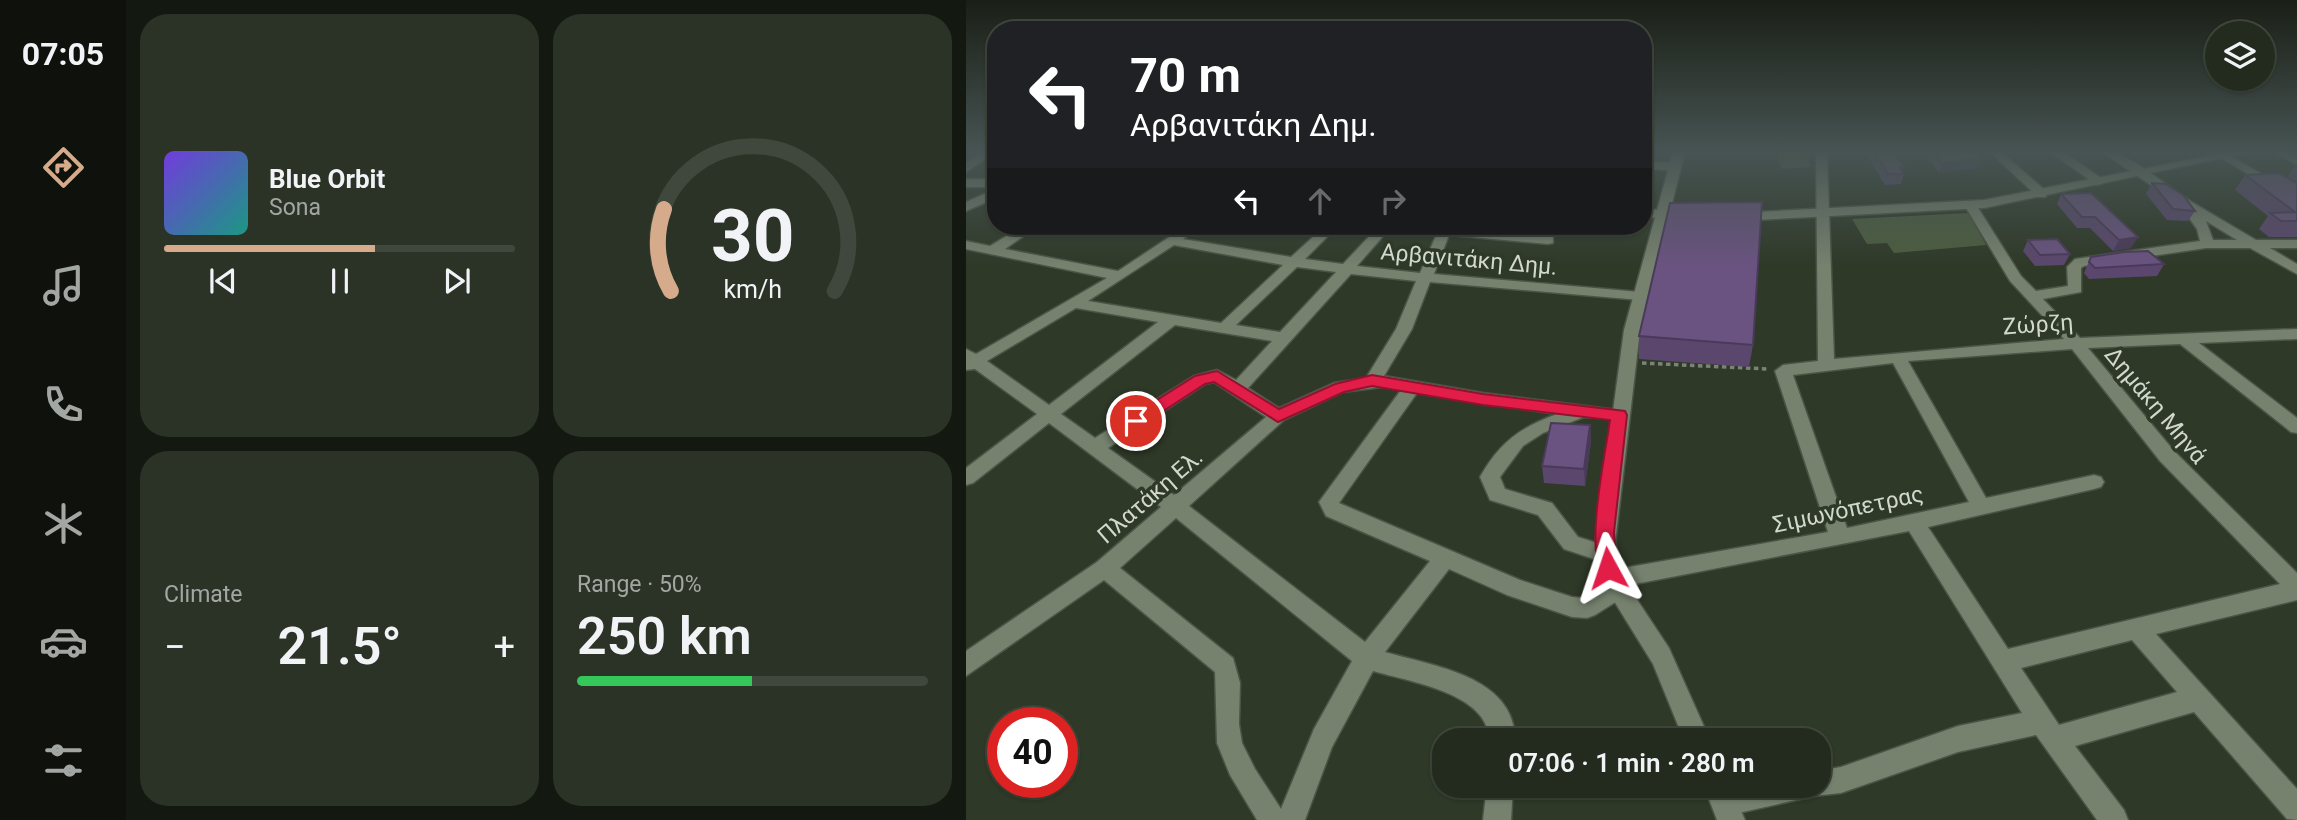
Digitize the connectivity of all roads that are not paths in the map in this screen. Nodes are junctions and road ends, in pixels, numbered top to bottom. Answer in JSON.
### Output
{"nodes":[{"id":1,"x":1668,"y":190,"type":"edge"},
{"id":2,"x":1822,"y":190,"type":"edge"},
{"id":3,"x":2038,"y":190,"type":"edge"},
{"id":4,"x":2060,"y":190,"type":"edge"},
{"id":5,"x":2171,"y":190,"type":"edge"},
{"id":6,"x":2042,"y":194,"type":"junction"},
{"id":7,"x":987,"y":197,"type":"edge"},
{"id":8,"x":2186,"y":204,"type":"junction"},
{"id":9,"x":1971,"y":206,"type":"junction"},
{"id":10,"x":966,"y":207,"type":"edge"},
{"id":11,"x":1822,"y":214,"type":"junction"},
{"id":12,"x":1661,"y":215,"type":"edge"},
{"id":13,"x":1723,"y":217,"type":"edge"},
{"id":14,"x":1017,"y":235,"type":"edge"},
{"id":15,"x":1180,"y":235,"type":"edge"},
{"id":16,"x":1323,"y":235,"type":"edge"},
{"id":17,"x":1378,"y":235,"type":"edge"},
{"id":18,"x":1442,"y":235,"type":"edge"},
{"id":19,"x":1505,"y":235,"type":"edge"},
{"id":20,"x":1548,"y":240,"type":"dead end"},
{"id":21,"x":1171,"y":241,"type":"junction"},
{"id":22,"x":2206,"y":244,"type":"junction"},
{"id":23,"x":2297,"y":244,"type":"edge"},
{"id":24,"x":966,"y":245,"type":"edge"},
{"id":25,"x":2258,"y":246,"type":"junction"},
{"id":26,"x":993,"y":250,"type":"junction"},
{"id":27,"x":1294,"y":264,"type":"junction"},
{"id":28,"x":2297,"y":270,"type":"edge"},
{"id":29,"x":1346,"y":271,"type":"junction"},
{"id":30,"x":1120,"y":276,"type":"junction"},
{"id":31,"x":1424,"y":278,"type":"junction"},
{"id":32,"x":1640,"y":296,"type":"junction"},
{"id":33,"x":2032,"y":296,"type":"junction"},
{"id":34,"x":1071,"y":303,"type":"junction"},
{"id":35,"x":1171,"y":320,"type":"junction"},
{"id":36,"x":1224,"y":328,"type":"junction"},
{"id":37,"x":2297,"y":334,"type":"edge"},
{"id":38,"x":1284,"y":338,"type":"junction"},
{"id":39,"x":2184,"y":339,"type":"junction"},
{"id":40,"x":2076,"y":343,"type":"junction"},
{"id":41,"x":1898,"y":358,"type":"junction"},
{"id":42,"x":970,"y":361,"type":"edge"},
{"id":43,"x":1826,"y":364,"type":"junction"},
{"id":44,"x":1372,"y":381,"type":"junction"},
{"id":45,"x":1413,"y":386,"type":"junction"},
{"id":46,"x":1238,"y":389,"type":"junction"},
{"id":47,"x":1584,"y":411,"type":"junction"},
{"id":48,"x":1619,"y":415,"type":"junction"},
{"id":49,"x":1049,"y":416,"type":"junction"},
{"id":50,"x":1278,"y":416,"type":"junction"},
{"id":51,"x":2297,"y":427,"type":"edge"},
{"id":52,"x":1093,"y":448,"type":"junction"},
{"id":53,"x":966,"y":478,"type":"edge"},
{"id":54,"x":2094,"y":482,"type":"dead end"},
{"id":55,"x":1981,"y":506,"type":"junction"},
{"id":56,"x":1176,"y":507,"type":"junction"},
{"id":57,"x":1913,"y":521,"type":"junction"},
{"id":58,"x":1840,"y":538,"type":"junction"},
{"id":59,"x":1606,"y":554,"type":"junction"},
{"id":60,"x":1445,"y":558,"type":"junction"},
{"id":61,"x":2297,"y":565,"type":"edge"},
{"id":62,"x":2274,"y":567,"type":"junction"},
{"id":63,"x":1105,"y":568,"type":"junction"},
{"id":64,"x":1615,"y":586,"type":"junction"},
{"id":65,"x":2297,"y":588,"type":"edge"},
{"id":66,"x":2138,"y":631,"type":"junction"},
{"id":67,"x":1367,"y":658,"type":"junction"},
{"id":68,"x":2003,"y":661,"type":"junction"},
{"id":69,"x":966,"y":665,"type":"edge"},
{"id":70,"x":2197,"y":699,"type":"junction"},
{"id":71,"x":1503,"y":728,"type":"edge"},
{"id":72,"x":1692,"y":728,"type":"edge"},
{"id":73,"x":2048,"y":730,"type":"junction"},
{"id":74,"x":1831,"y":782,"type":"edge"},
{"id":75,"x":1499,"y":798,"type":"edge"},
{"id":76,"x":1748,"y":798,"type":"edge"},
{"id":77,"x":1724,"y":803,"type":"edge"},
{"id":78,"x":2297,"y":809,"type":"edge"},
{"id":79,"x":1273,"y":820,"type":"edge"},
{"id":80,"x":1291,"y":820,"type":"edge"},
{"id":81,"x":1497,"y":820,"type":"edge"},
{"id":82,"x":2114,"y":820,"type":"edge"}],
"edges":[{"from":1,"to":12,"type":"street"},
{"from":2,"to":11,"type":"street"},
{"from":3,"to":6,"type":"street"},
{"from":4,"to":6,"type":"street"},
{"from":5,"to":8,"type":"street"},
{"from":6,"to":9,"type":"street"},
{"from":7,"to":10,"type":"street"},
{"from":8,"to":22,"type":"street"},
{"from":8,"to":25,"type":"street"},
{"from":9,"to":11,"type":"street"},
{"from":9,"to":33,"type":"street","name":"Δημάκη Μηνά"},
{"from":11,"to":13,"type":"street"},
{"from":11,"to":43,"type":"street"},
{"from":12,"to":32,"type":"street"},
{"from":14,"to":26,"type":"street"},
{"from":15,"to":21,"type":"street"},
{"from":16,"to":27,"type":"street"},
{"from":17,"to":29,"type":"street"},
{"from":18,"to":31,"type":"street"},
{"from":19,"to":20,"type":"street"},
{"from":21,"to":27,"type":"street","name":"Αρβανιτάκη Δημ."},
{"from":21,"to":30,"type":"street"},
{"from":22,"to":25,"type":"street"},
{"from":22,"to":33,"type":"street"},
{"from":23,"to":25,"type":"street"},
{"from":24,"to":26,"type":"street"},
{"from":25,"to":28,"type":"street"},
{"from":26,"to":30,"type":"street"},
{"from":27,"to":29,"type":"street","name":"Αρβανιτάκη Δημ."},
{"from":27,"to":36,"type":"street"},
{"from":29,"to":31,"type":"street","name":"Αρβανιτάκη Δημ."},
{"from":29,"to":38,"type":"street"},
{"from":30,"to":34,"type":"street"},
{"from":31,"to":32,"type":"street","name":"Αρβανιτάκη Δημ."},
{"from":31,"to":44,"type":"street"},
{"from":32,"to":48,"type":"street"},
{"from":33,"to":40,"type":"street","name":"Δημάκη Μηνά"},
{"from":34,"to":35,"type":"street"},
{"from":34,"to":42,"type":"street"},
{"from":35,"to":36,"type":"street"},
{"from":35,"to":49,"type":"street"},
{"from":36,"to":38,"type":"street"},
{"from":37,"to":39,"type":"street","name":"Ζώρζη"},
{"from":38,"to":46,"type":"street"},
{"from":39,"to":40,"type":"street","name":"Ζώρζη"},
{"from":39,"to":51,"type":"street"},
{"from":40,"to":41,"type":"street","name":"Ζώρζη"},
{"from":40,"to":62,"type":"street","name":"Δημάκη Μηνά"},
{"from":41,"to":43,"type":"street","name":"Ζώρζη"},
{"from":41,"to":55,"type":"street"},
{"from":42,"to":49,"type":"street"},
{"from":43,"to":58,"type":"street","name":"Ζώρζη"},
{"from":44,"to":45,"type":"street"},
{"from":44,"to":50,"type":"street","name":"Πλατάκη Ελ."},
{"from":45,"to":47,"type":"street"},
{"from":45,"to":60,"type":"street","name":"Σιμωνόπετρας"},
{"from":46,"to":50,"type":"street"},
{"from":46,"to":52,"type":"street"},
{"from":47,"to":48,"type":"street"},
{"from":47,"to":59,"type":"street"},
{"from":48,"to":59,"type":"street"},
{"from":49,"to":52,"type":"street"},
{"from":49,"to":53,"type":"street"},
{"from":50,"to":56,"type":"street","name":"Πλατάκη Ελ."},
{"from":52,"to":56,"type":"street"},
{"from":54,"to":55,"type":"street","name":"Σιμωνόπετρας"},
{"from":55,"to":57,"type":"street","name":"Σιμωνόπετρας"},
{"from":56,"to":63,"type":"street","name":"Πλατάκη Ελ."},
{"from":56,"to":67,"type":"street"},
{"from":57,"to":58,"type":"street","name":"Σιμωνόπετρας"},
{"from":57,"to":68,"type":"street"},
{"from":58,"to":64,"type":"street","name":"Σιμωνόπετρας"},
{"from":59,"to":64,"type":"street"},
{"from":60,"to":64,"type":"street","name":"Σιμωνόπετρας"},
{"from":60,"to":67,"type":"street"},
{"from":61,"to":62,"type":"street"},
{"from":62,"to":65,"type":"street","name":"Δημάκη Μηνά"},
{"from":63,"to":69,"type":"street","name":"Πλατάκη Ελ."},
{"from":63,"to":79,"type":"street"},
{"from":64,"to":72,"type":"street"},
{"from":65,"to":66,"type":"street"},
{"from":66,"to":68,"type":"street"},
{"from":66,"to":70,"type":"street"},
{"from":67,"to":71,"type":"street"},
{"from":67,"to":80,"type":"street"},
{"from":68,"to":73,"type":"street"},
{"from":70,"to":73,"type":"street"},
{"from":70,"to":78,"type":"street"},
{"from":73,"to":74,"type":"street"},
{"from":73,"to":82,"type":"street"},
{"from":75,"to":81,"type":"street"},
{"from":76,"to":77,"type":"street"}]}
